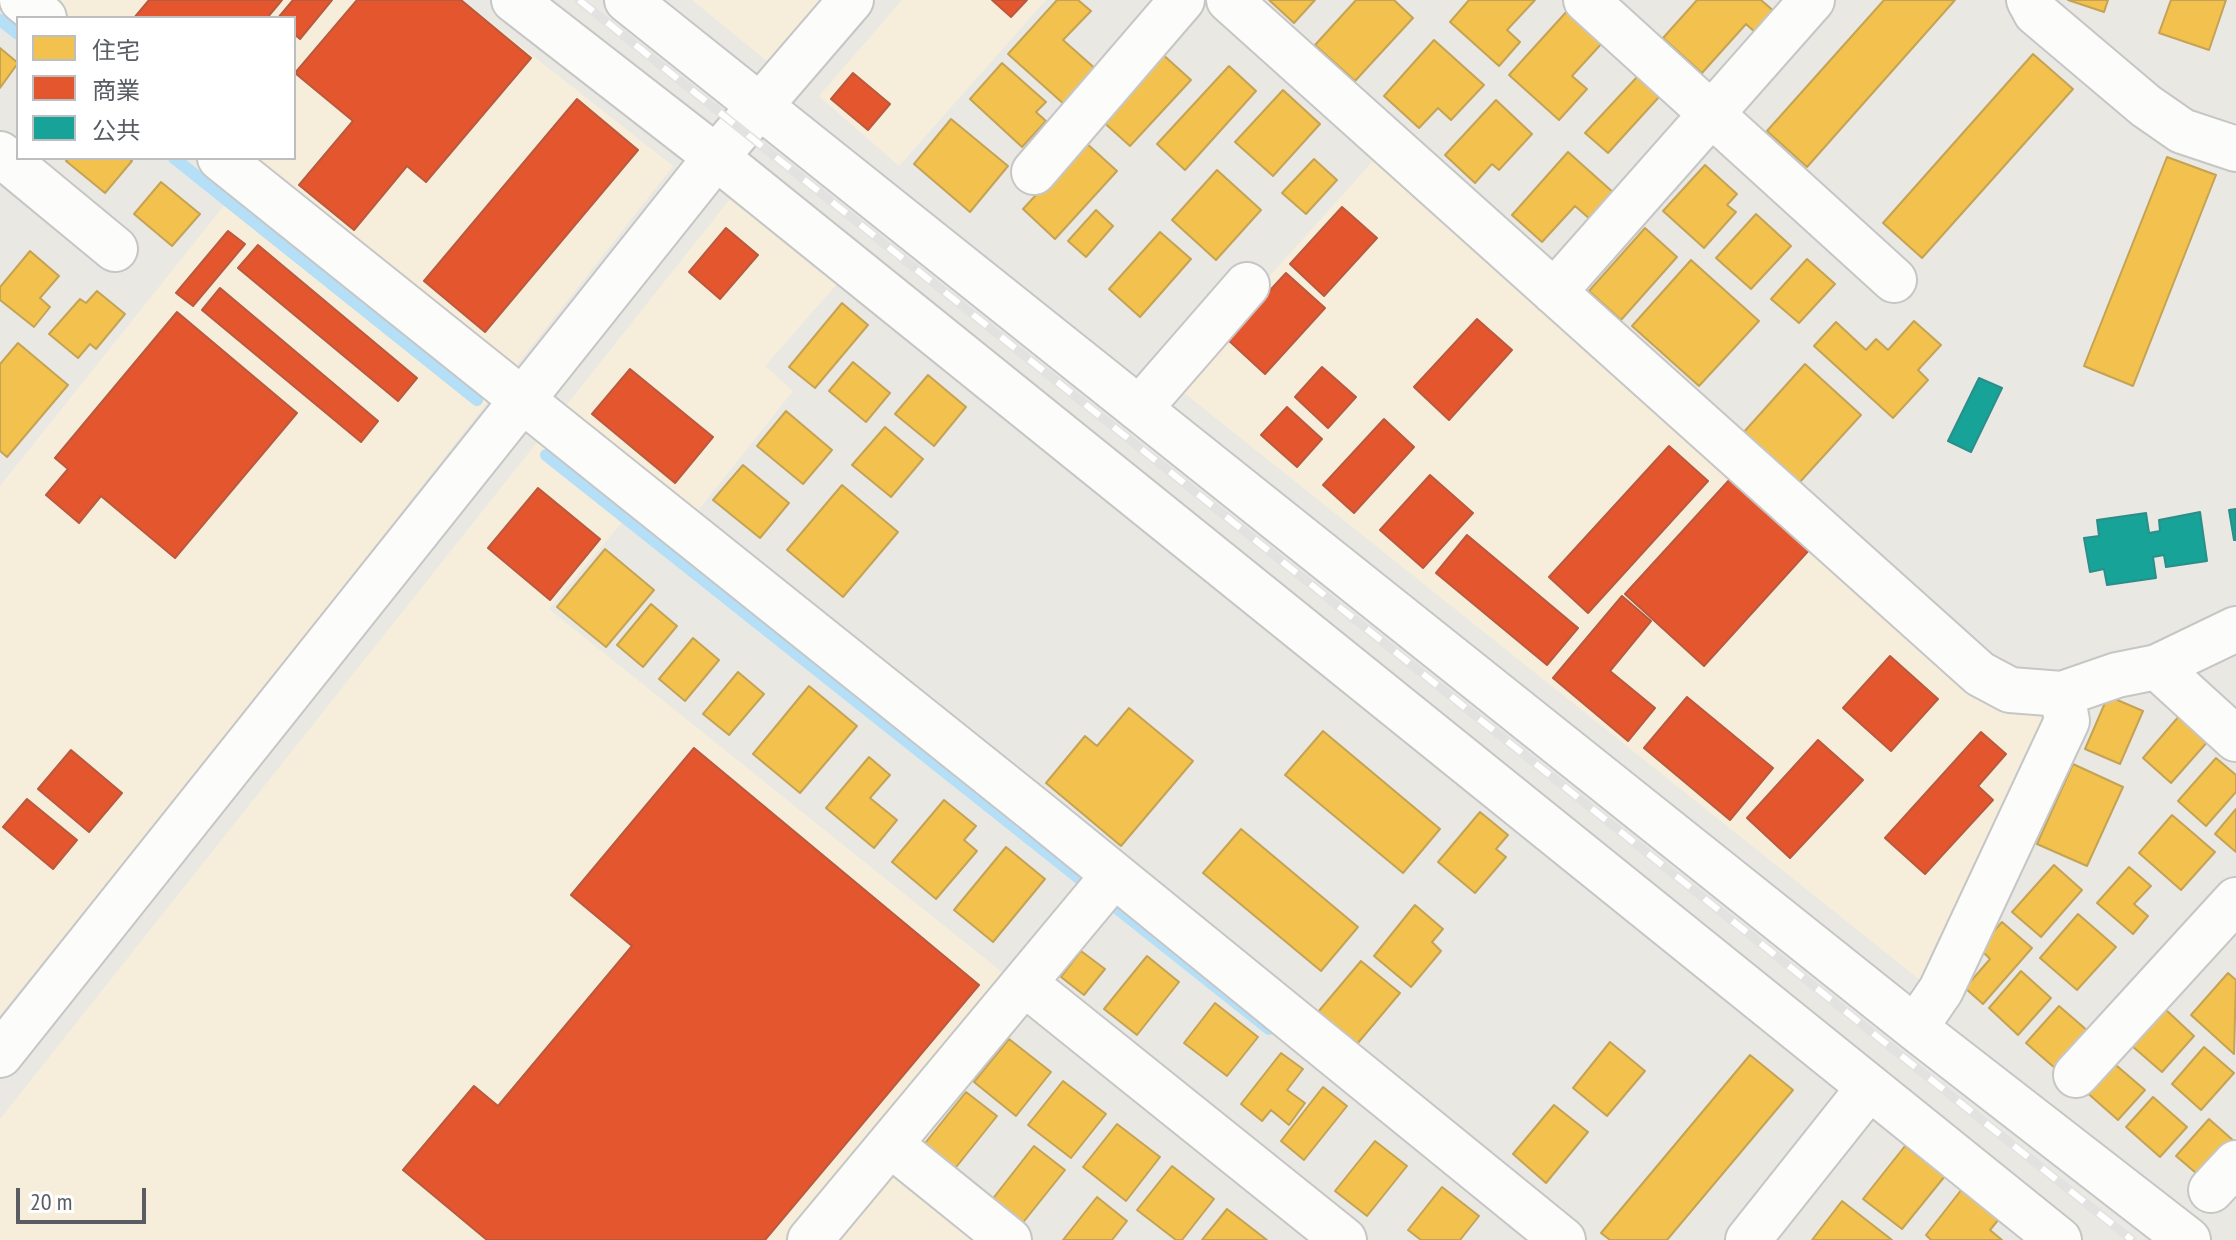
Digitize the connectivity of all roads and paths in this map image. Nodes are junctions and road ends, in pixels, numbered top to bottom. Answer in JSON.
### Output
{"nodes":[{"id":1,"x":22,"y":0,"type":"edge"},
{"id":2,"x":514,"y":0,"type":"edge"},
{"id":3,"x":627,"y":0,"type":"edge"},
{"id":4,"x":851,"y":0,"type":"edge"},
{"id":5,"x":1182,"y":0,"type":"edge"},
{"id":6,"x":1229,"y":0,"type":"edge"},
{"id":7,"x":1586,"y":0,"type":"edge"},
{"id":8,"x":2029,"y":0,"type":"edge"},
{"id":9,"x":1800,"y":4,"type":"edge"},
{"id":10,"x":42,"y":16,"type":"edge"},
{"id":11,"x":760,"y":107,"type":"junction"},
{"id":12,"x":1712,"y":114,"type":"junction"},
{"id":13,"x":2236,"y":149,"type":"edge"},
{"id":14,"x":0,"y":154,"type":"edge"},
{"id":15,"x":716,"y":157,"type":"junction"},
{"id":16,"x":223,"y":160,"type":"edge"},
{"id":17,"x":1034,"y":172,"type":"dead end"},
{"id":18,"x":115,"y":249,"type":"dead end"},
{"id":19,"x":1894,"y":280,"type":"dead end"},
{"id":20,"x":1247,"y":285,"type":"dead end"},
{"id":21,"x":1554,"y":292,"type":"junction"},
{"id":22,"x":523,"y":400,"type":"junction"},
{"id":23,"x":1139,"y":409,"type":"junction"},
{"id":24,"x":2236,"y":629,"type":"edge"},
{"id":25,"x":2157,"y":667,"type":"junction"},
{"id":26,"x":2062,"y":694,"type":"junction"},
{"id":27,"x":2236,"y":739,"type":"edge"},
{"id":28,"x":1102,"y":889,"type":"junction"},
{"id":29,"x":2236,"y":900,"type":"edge"},
{"id":30,"x":1024,"y":983,"type":"junction"},
{"id":31,"x":1915,"y":1028,"type":"junction"},
{"id":32,"x":0,"y":1055,"type":"edge"},
{"id":33,"x":2076,"y":1075,"type":"dead end"},
{"id":34,"x":1868,"y":1089,"type":"junction"},
{"id":35,"x":890,"y":1144,"type":"junction"},
{"id":36,"x":810,"y":1240,"type":"edge"},
{"id":37,"x":1009,"y":1240,"type":"edge"},
{"id":38,"x":1344,"y":1240,"type":"edge"},
{"id":39,"x":1563,"y":1240,"type":"edge"},
{"id":40,"x":1748,"y":1240,"type":"edge"},
{"id":41,"x":2059,"y":1240,"type":"edge"},
{"id":42,"x":2188,"y":1240,"type":"edge"}],
"edges":[{"from":1,"to":10,"type":"street"},
{"from":2,"to":15,"type":"street"},
{"from":3,"to":11,"type":"street"},
{"from":4,"to":11,"type":"street"},
{"from":5,"to":17,"type":"street"},
{"from":6,"to":21,"type":"street"},
{"from":7,"to":12,"type":"street"},
{"from":8,"to":13,"type":"street"},
{"from":9,"to":12,"type":"street"},
{"from":11,"to":15,"type":"street"},
{"from":11,"to":23,"type":"street"},
{"from":12,"to":19,"type":"street"},
{"from":12,"to":21,"type":"street"},
{"from":14,"to":18,"type":"street"},
{"from":15,"to":22,"type":"street"},
{"from":15,"to":34,"type":"street"},
{"from":16,"to":22,"type":"street"},
{"from":20,"to":23,"type":"street"},
{"from":21,"to":26,"type":"street"},
{"from":22,"to":28,"type":"street"},
{"from":22,"to":32,"type":"street"},
{"from":23,"to":31,"type":"street"},
{"from":24,"to":25,"type":"street"},
{"from":25,"to":26,"type":"street"},
{"from":25,"to":27,"type":"street"},
{"from":26,"to":31,"type":"street"},
{"from":28,"to":30,"type":"street"},
{"from":28,"to":39,"type":"street"},
{"from":29,"to":33,"type":"street"},
{"from":30,"to":35,"type":"street"},
{"from":30,"to":38,"type":"street"},
{"from":31,"to":42,"type":"street"},
{"from":34,"to":40,"type":"street"},
{"from":34,"to":41,"type":"street"},
{"from":35,"to":36,"type":"street"},
{"from":35,"to":37,"type":"street"}]}
